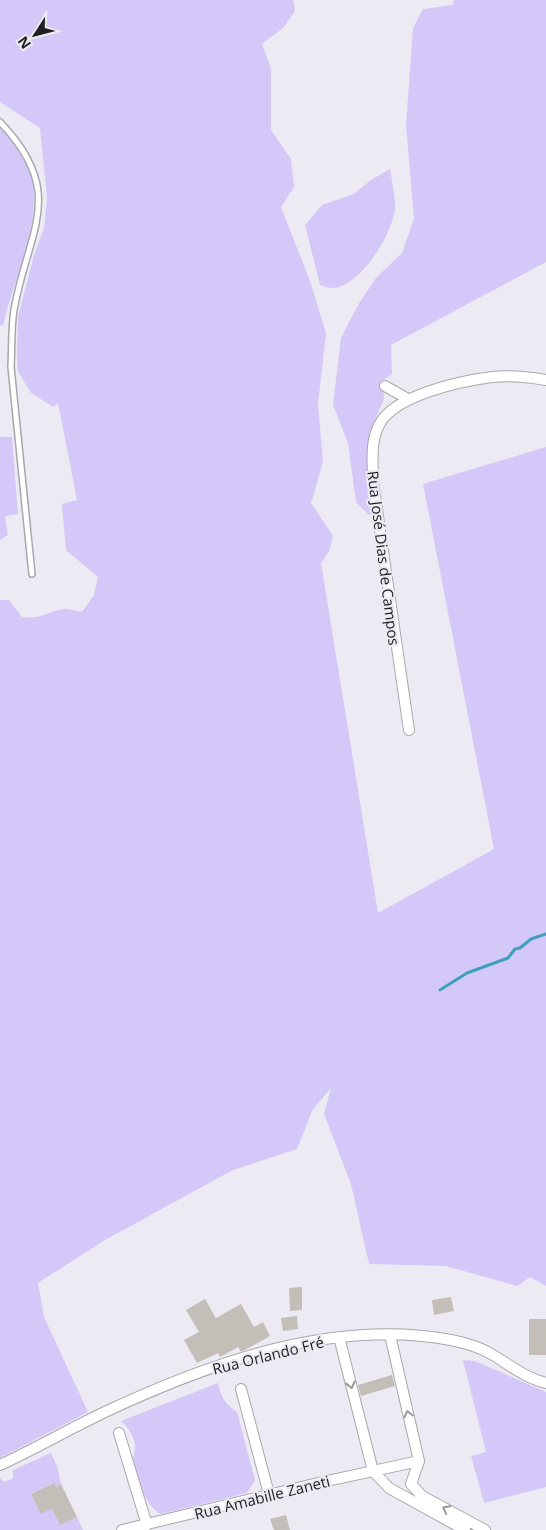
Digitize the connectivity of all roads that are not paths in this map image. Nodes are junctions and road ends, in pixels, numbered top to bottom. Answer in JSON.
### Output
{"nodes":[{"id":1,"x":0,"y":122,"type":"edge"},
{"id":2,"x":546,"y":380,"type":"edge"},
{"id":3,"x":385,"y":386,"type":"dead end"},
{"id":4,"x":408,"y":399,"type":"junction"},
{"id":5,"x":32,"y":574,"type":"dead end"},
{"id":6,"x":408,"y":730,"type":"dead end"},
{"id":7,"x":390,"y":1335,"type":"junction"},
{"id":8,"x":339,"y":1337,"type":"junction"},
{"id":9,"x":546,"y":1383,"type":"edge"},
{"id":10,"x":241,"y":1389,"type":"dead end"},
{"id":11,"x":119,"y":1433,"type":"dead end"},
{"id":12,"x":419,"y":1461,"type":"junction"},
{"id":13,"x":0,"y":1465,"type":"edge"},
{"id":14,"x":373,"y":1472,"type":"junction"},
{"id":15,"x":269,"y":1494,"type":"junction"},
{"id":16,"x":147,"y":1525,"type":"junction"},
{"id":17,"x":463,"y":1529,"type":"edge"},
{"id":18,"x":122,"y":1530,"type":"edge"},
{"id":19,"x":484,"y":1530,"type":"edge"}],
"edges":[{"from":1,"to":5,"type":"lane"},
{"from":2,"to":4,"type":"street"},
{"from":3,"to":4,"type":"street"},
{"from":4,"to":6,"type":"street","name":"Rua José Dias de Campos"},
{"from":7,"to":8,"type":"street","name":"Rua Orlando Fré"},
{"from":7,"to":9,"type":"street","name":"Rua Orlando Fré"},
{"from":12,"to":7,"type":"street","one_way":true},
{"from":8,"to":13,"type":"street","name":"Rua Orlando Fré"},
{"from":8,"to":14,"type":"street","one_way":true},
{"from":10,"to":15,"type":"street"},
{"from":11,"to":16,"type":"street"},
{"from":12,"to":14,"type":"street","name":"Rua Amabille Zaneti"},
{"from":19,"to":12,"type":"street","one_way":true},
{"from":14,"to":15,"type":"street","name":"Rua Amabille Zaneti"},
{"from":14,"to":17,"type":"street"},
{"from":15,"to":16,"type":"street","name":"Rua Amabille Zaneti"},
{"from":16,"to":18,"type":"street","name":"Rua Amabille Zaneti"}]}
